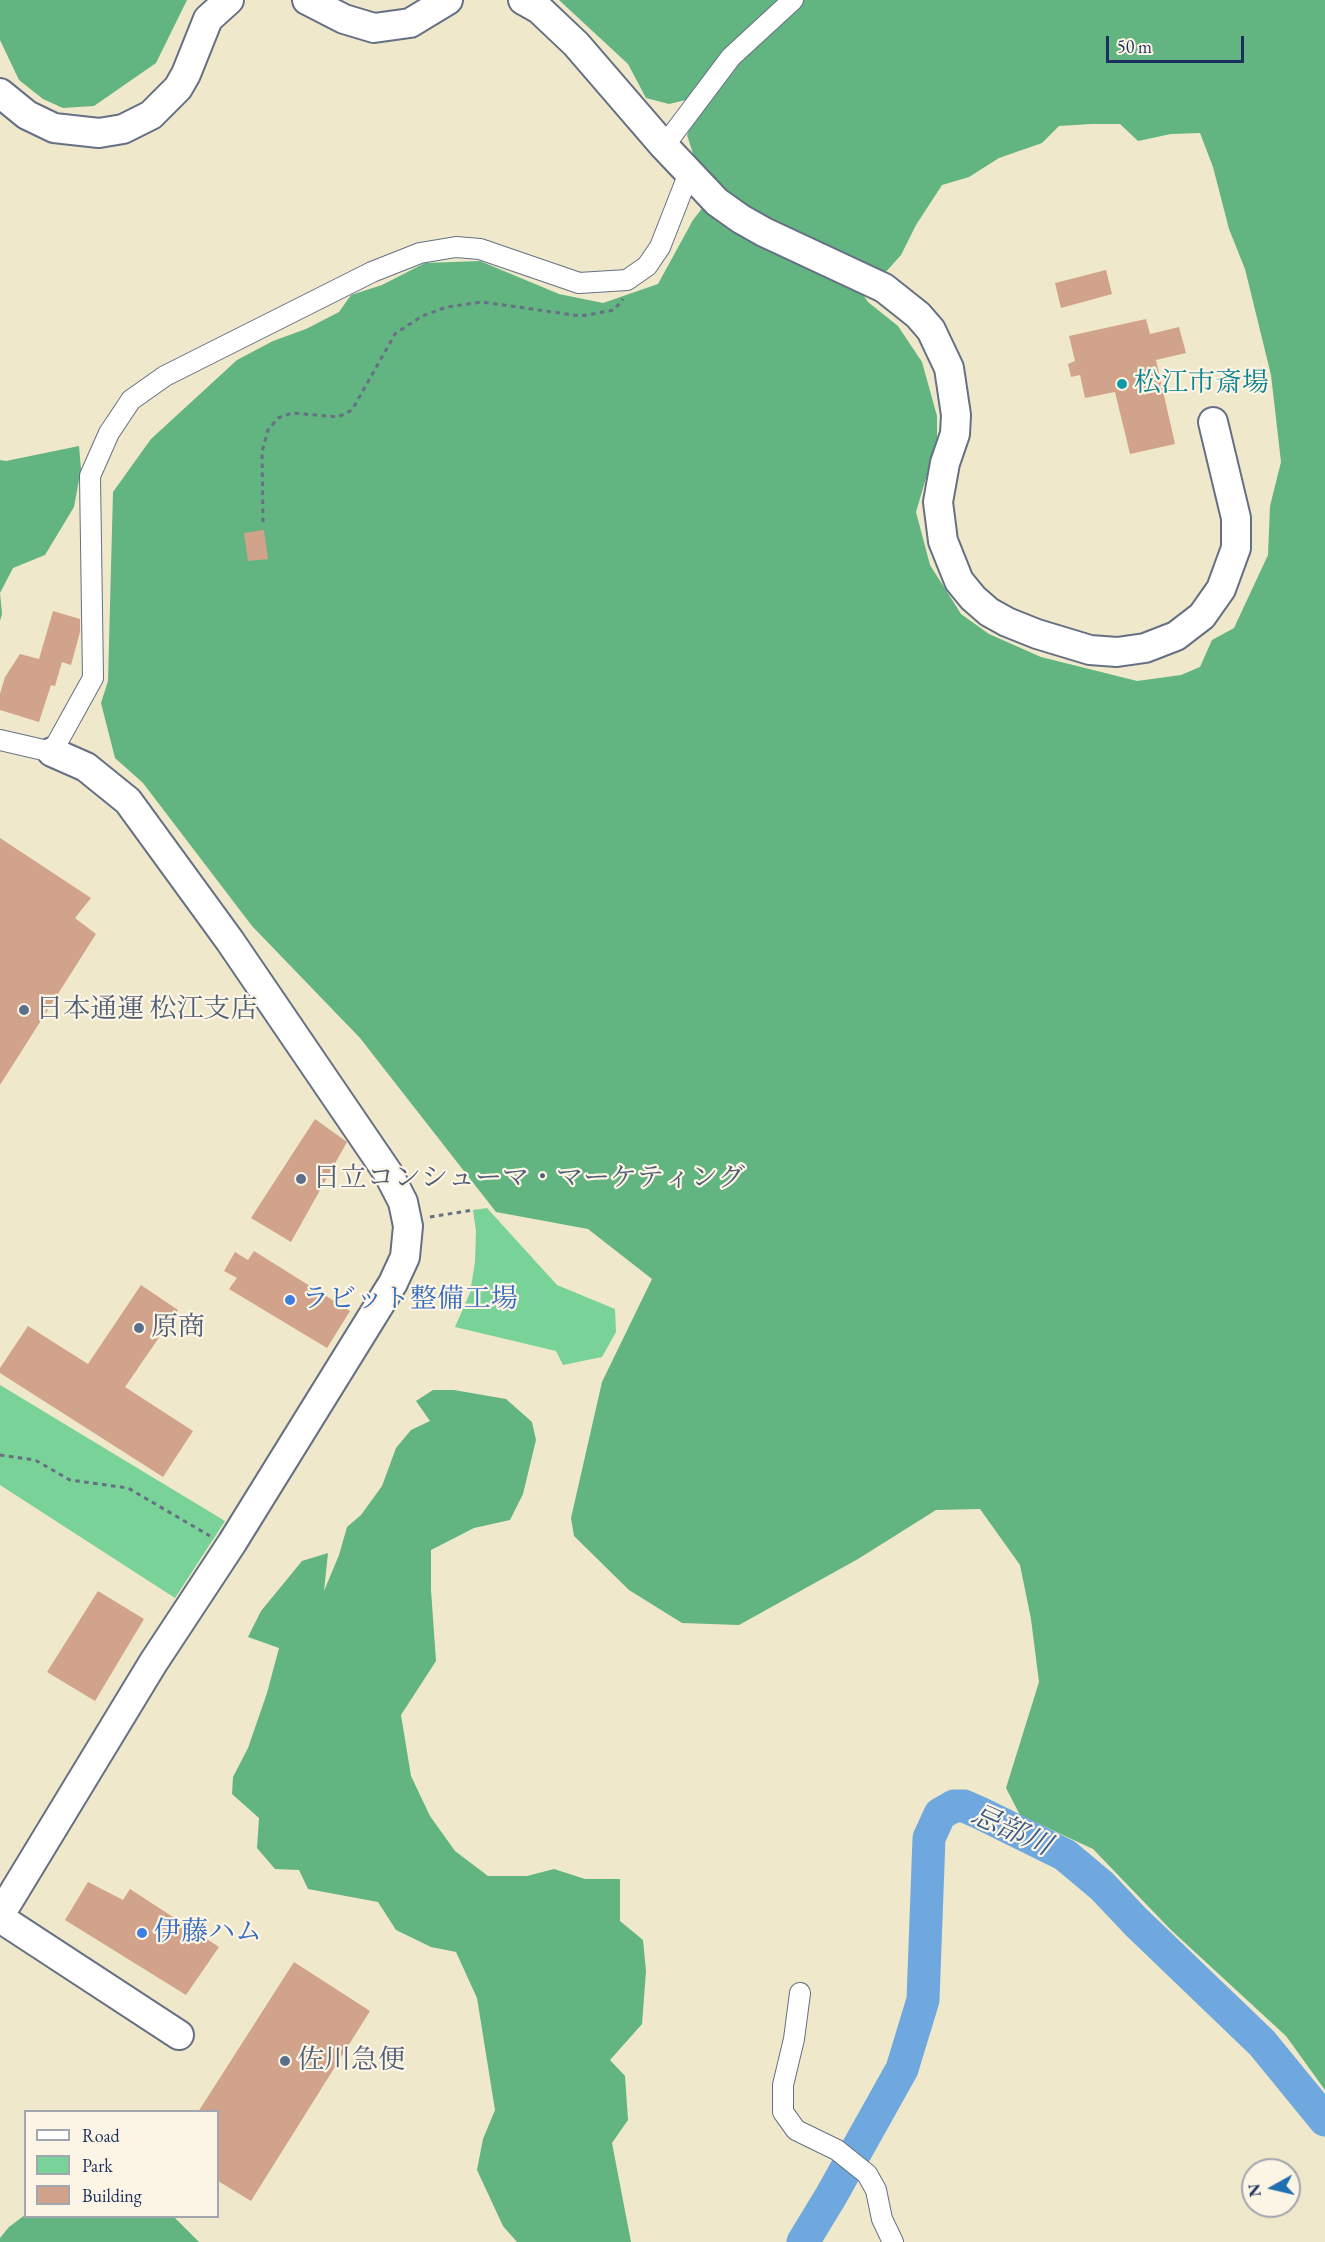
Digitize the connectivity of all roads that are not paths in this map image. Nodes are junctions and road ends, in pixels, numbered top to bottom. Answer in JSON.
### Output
{"nodes":[{"id":1,"x":230,"y":0,"type":"edge"},
{"id":2,"x":307,"y":0,"type":"edge"},
{"id":3,"x":448,"y":0,"type":"edge"},
{"id":4,"x":523,"y":0,"type":"edge"},
{"id":5,"x":793,"y":0,"type":"edge"},
{"id":6,"x":0,"y":93,"type":"edge"},
{"id":7,"x":664,"y":146,"type":"junction"},
{"id":8,"x":689,"y":173,"type":"junction"},
{"id":9,"x":1213,"y":422,"type":"dead end"},
{"id":10,"x":0,"y":740,"type":"edge"},
{"id":11,"x":52,"y":752,"type":"junction"},
{"id":12,"x":0,"y":1917,"type":"edge"},
{"id":13,"x":800,"y":1993,"type":"dead end"},
{"id":14,"x":179,"y":2035,"type":"dead end"},
{"id":15,"x":893,"y":2242,"type":"edge"}],
"edges":[{"from":1,"to":6,"type":"street"},
{"from":2,"to":3,"type":"street"},
{"from":4,"to":7,"type":"street"},
{"from":5,"to":7,"type":"street"},
{"from":7,"to":8,"type":"street"},
{"from":8,"to":9,"type":"street"},
{"from":8,"to":11,"type":"street"},
{"from":10,"to":11,"type":"street"},
{"from":11,"to":12,"type":"street"},
{"from":12,"to":14,"type":"street"},
{"from":13,"to":15,"type":"street"}]}
